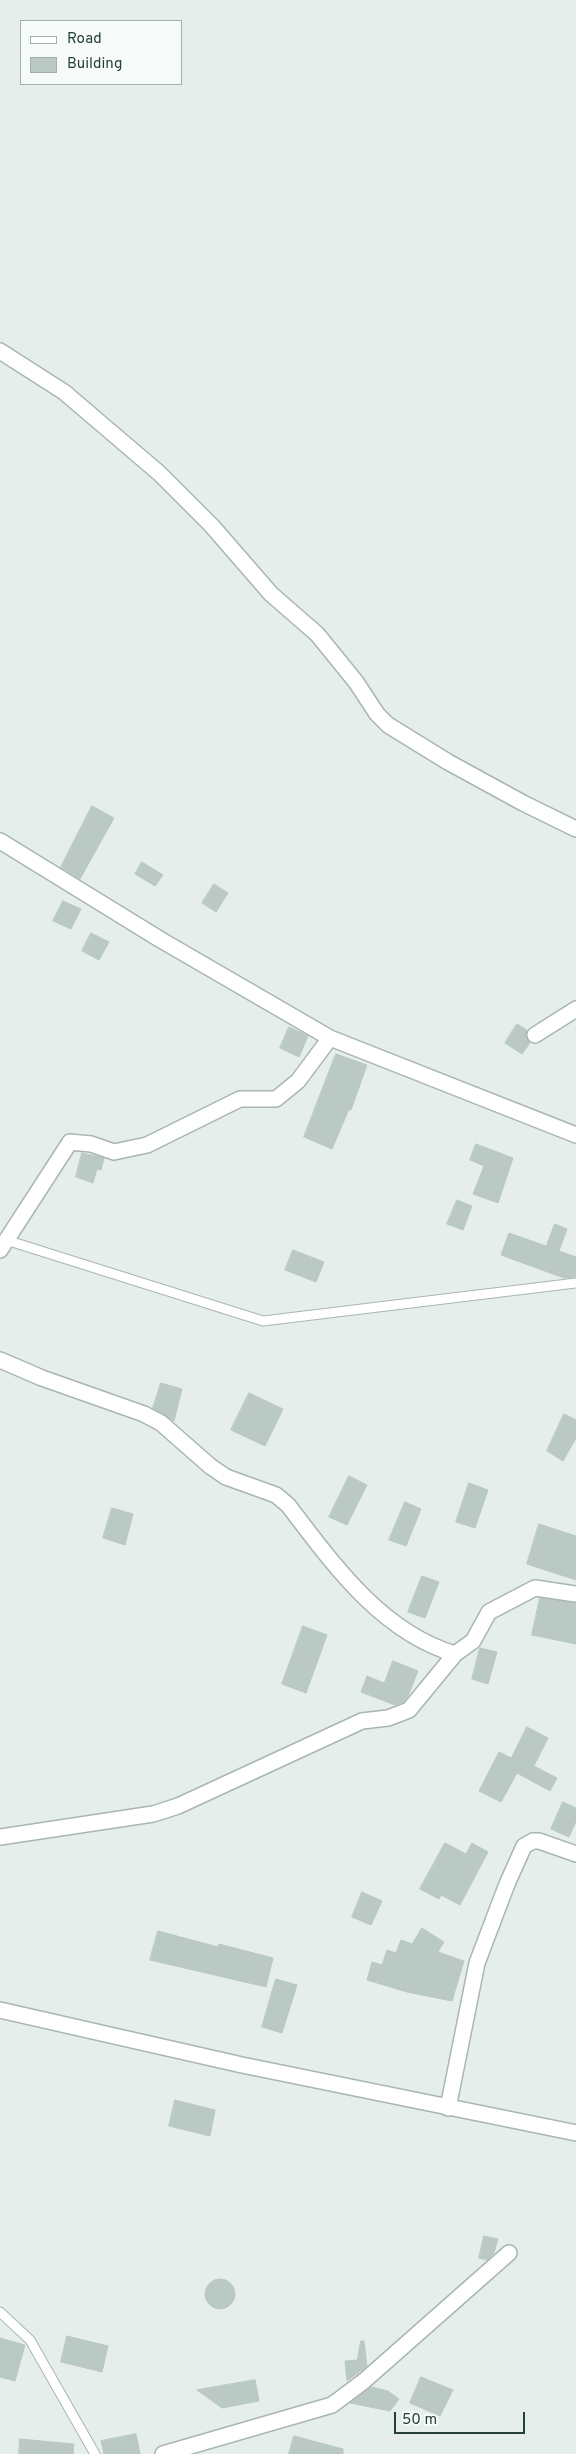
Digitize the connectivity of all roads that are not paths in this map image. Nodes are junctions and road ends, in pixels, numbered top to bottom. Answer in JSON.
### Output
{"nodes":[{"id":1,"x":0,"y":351,"type":"edge"},
{"id":2,"x":576,"y":829,"type":"edge"},
{"id":3,"x":0,"y":841,"type":"edge"},
{"id":4,"x":576,"y":1009,"type":"edge"},
{"id":5,"x":535,"y":1035,"type":"dead end"},
{"id":6,"x":330,"y":1038,"type":"junction"},
{"id":7,"x":576,"y":1134,"type":"edge"},
{"id":8,"x":3,"y":1245,"type":"edge"},
{"id":9,"x":576,"y":1283,"type":"edge"},
{"id":10,"x":0,"y":1360,"type":"edge"},
{"id":11,"x":576,"y":1594,"type":"edge"},
{"id":12,"x":455,"y":1654,"type":"junction"},
{"id":13,"x":0,"y":1837,"type":"edge"},
{"id":14,"x":576,"y":1854,"type":"edge"},
{"id":15,"x":0,"y":2010,"type":"edge"},
{"id":16,"x":448,"y":2108,"type":"junction"},
{"id":17,"x":576,"y":2133,"type":"edge"},
{"id":18,"x":509,"y":2253,"type":"dead end"},
{"id":19,"x":0,"y":2312,"type":"edge"},
{"id":20,"x":95,"y":2454,"type":"edge"},
{"id":21,"x":163,"y":2454,"type":"edge"}],
"edges":[{"from":1,"to":2,"type":"street"},
{"from":3,"to":6,"type":"street"},
{"from":4,"to":5,"type":"street"},
{"from":6,"to":7,"type":"street"},
{"from":6,"to":8,"type":"street"},
{"from":8,"to":9,"type":"lane"},
{"from":10,"to":12,"type":"street"},
{"from":11,"to":12,"type":"street"},
{"from":12,"to":13,"type":"street"},
{"from":14,"to":16,"type":"street"},
{"from":15,"to":16,"type":"street"},
{"from":16,"to":17,"type":"street"},
{"from":18,"to":21,"type":"street"},
{"from":19,"to":20,"type":"lane"}]}
